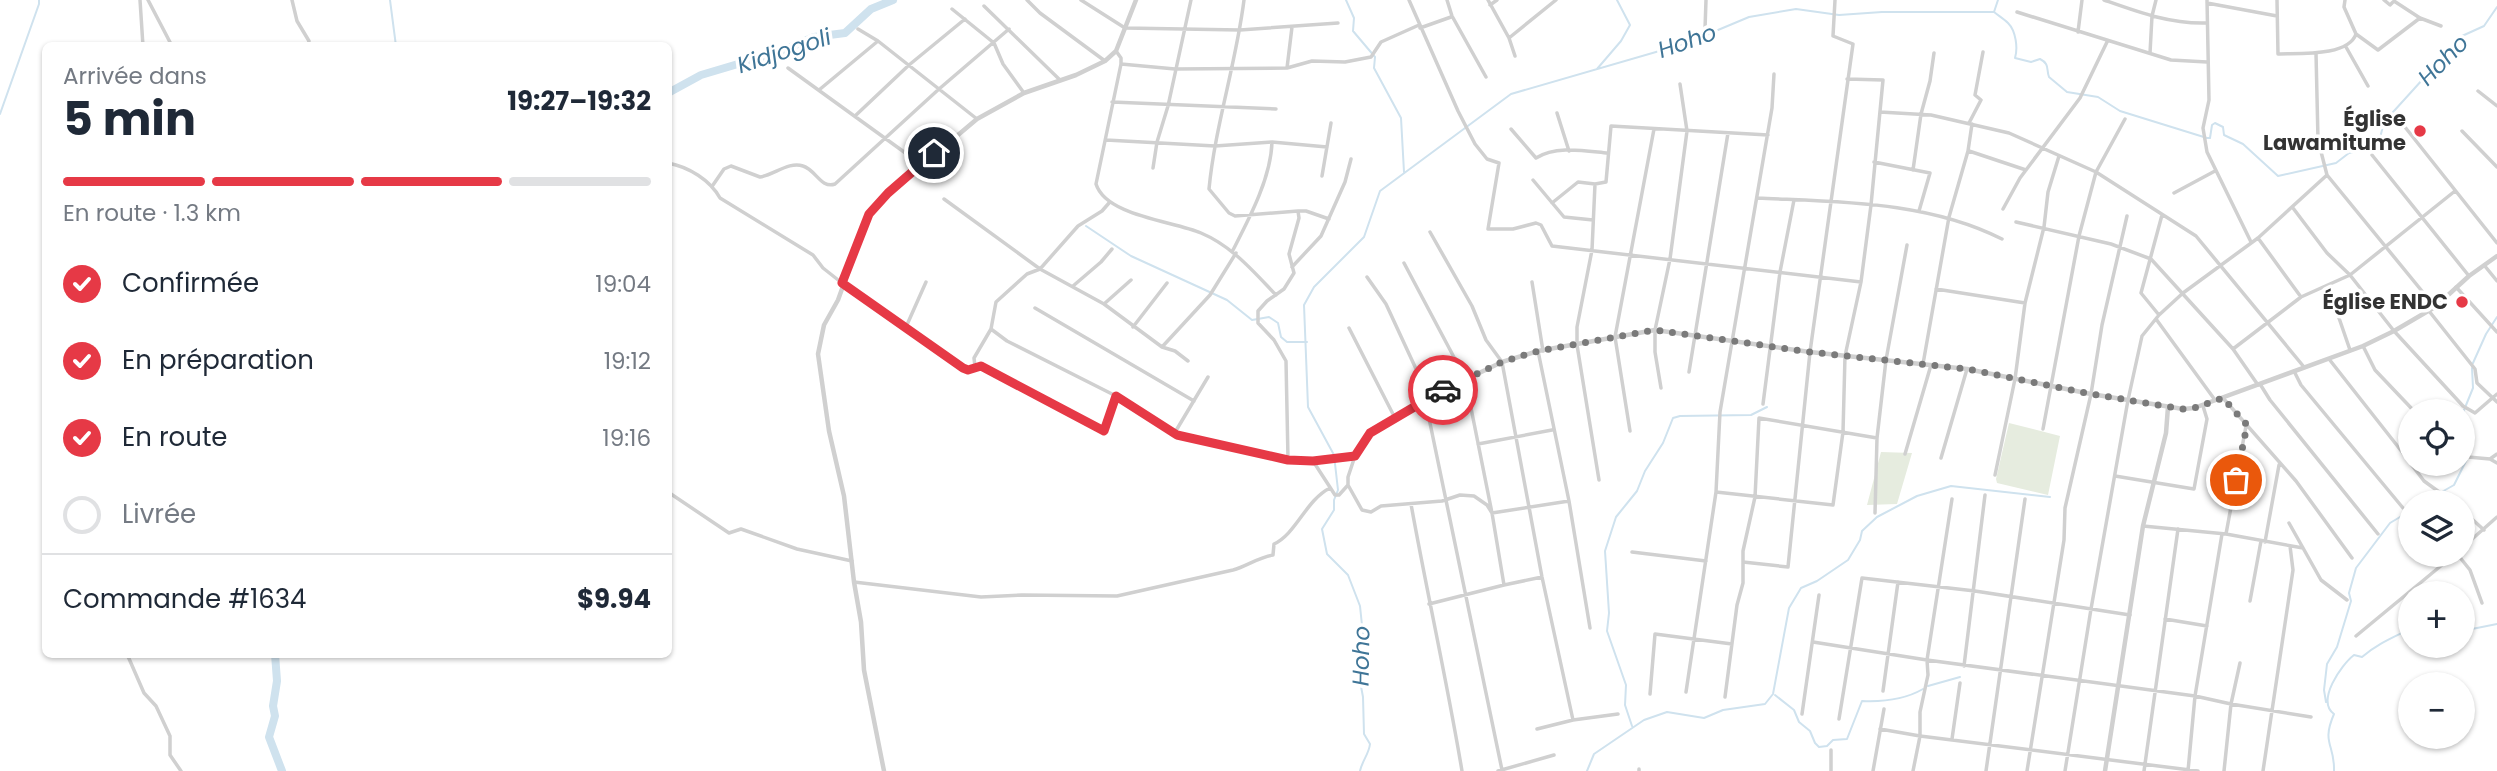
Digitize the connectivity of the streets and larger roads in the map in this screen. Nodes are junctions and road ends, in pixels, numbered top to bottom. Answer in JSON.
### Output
{"nodes":[{"id":1,"x":140,"y":0,"type":"edge"},
{"id":2,"x":148,"y":0,"type":"edge"},
{"id":3,"x":292,"y":0,"type":"edge"},
{"id":4,"x":1027,"y":0,"type":"edge"},
{"id":5,"x":1082,"y":0,"type":"edge"},
{"id":6,"x":1136,"y":0,"type":"edge"},
{"id":7,"x":1191,"y":0,"type":"edge"},
{"id":8,"x":1244,"y":0,"type":"edge"},
{"id":9,"x":1409,"y":0,"type":"edge"},
{"id":10,"x":1447,"y":0,"type":"edge"},
{"id":11,"x":1497,"y":0,"type":"edge"},
{"id":12,"x":1556,"y":0,"type":"edge"},
{"id":13,"x":1705,"y":0,"type":"edge"},
{"id":14,"x":1835,"y":0,"type":"edge"},
{"id":15,"x":2082,"y":0,"type":"edge"},
{"id":16,"x":2104,"y":0,"type":"edge"},
{"id":17,"x":2155,"y":0,"type":"edge"},
{"id":18,"x":2277,"y":0,"type":"edge"},
{"id":19,"x":2345,"y":0,"type":"edge"},
{"id":20,"x":2384,"y":0,"type":"edge"},
{"id":21,"x":2394,"y":1,"type":"edge"},
{"id":22,"x":1489,"y":2,"type":"edge"},
{"id":23,"x":2207,"y":2,"type":"edge"},
{"id":24,"x":984,"y":6,"type":"dead end"},
{"id":25,"x":952,"y":9,"type":"dead end"},
{"id":26,"x":2017,"y":12,"type":"dead end"},
{"id":27,"x":1452,"y":16,"type":"junction"},
{"id":28,"x":2152,"y":16,"type":"junction"},
{"id":29,"x":2277,"y":16,"type":"junction"},
{"id":30,"x":2420,"y":18,"type":"junction"},
{"id":31,"x":965,"y":19,"type":"junction"},
{"id":32,"x":1338,"y":23,"type":"dead end"},
{"id":33,"x":2206,"y":23,"type":"junction"},
{"id":34,"x":2441,"y":26,"type":"dead end"},
{"id":35,"x":1292,"y":27,"type":"junction"},
{"id":36,"x":1420,"y":27,"type":"junction"},
{"id":37,"x":1184,"y":28,"type":"junction"},
{"id":38,"x":858,"y":29,"type":"dead end"},
{"id":39,"x":1009,"y":29,"type":"junction"},
{"id":40,"x":1125,"y":29,"type":"junction"},
{"id":41,"x":1705,"y":29,"type":"dead end"},
{"id":42,"x":1240,"y":30,"type":"junction"},
{"id":43,"x":2078,"y":33,"type":"junction"},
{"id":44,"x":2356,"y":34,"type":"junction"},
{"id":45,"x":1509,"y":38,"type":"junction"},
{"id":46,"x":878,"y":41,"type":"junction"},
{"id":47,"x":143,"y":42,"type":"edge"},
{"id":48,"x":170,"y":42,"type":"edge"},
{"id":49,"x":309,"y":42,"type":"edge"},
{"id":50,"x":2108,"y":42,"type":"junction"},
{"id":51,"x":994,"y":43,"type":"junction"},
{"id":52,"x":2346,"y":47,"type":"junction"},
{"id":53,"x":1116,"y":51,"type":"junction"},
{"id":54,"x":1934,"y":52,"type":"dead end"},
{"id":55,"x":1983,"y":52,"type":"dead end"},
{"id":56,"x":2150,"y":53,"type":"junction"},
{"id":57,"x":2316,"y":53,"type":"junction"},
{"id":58,"x":1515,"y":56,"type":"dead end"},
{"id":59,"x":1105,"y":61,"type":"junction"},
{"id":60,"x":2207,"y":62,"type":"junction"},
{"id":61,"x":1121,"y":64,"type":"junction"},
{"id":62,"x":909,"y":65,"type":"junction"},
{"id":63,"x":788,"y":68,"type":"dead end"},
{"id":64,"x":1287,"y":68,"type":"junction"},
{"id":65,"x":1175,"y":69,"type":"junction"},
{"id":66,"x":1231,"y":69,"type":"junction"},
{"id":67,"x":1774,"y":74,"type":"dead end"},
{"id":68,"x":1486,"y":78,"type":"dead end"},
{"id":69,"x":1847,"y":79,"type":"junction"},
{"id":70,"x":1060,"y":80,"type":"junction"},
{"id":71,"x":1680,"y":84,"type":"dead end"},
{"id":72,"x":2368,"y":86,"type":"dead end"},
{"id":73,"x":939,"y":89,"type":"junction"},
{"id":74,"x":818,"y":90,"type":"junction"},
{"id":75,"x":2478,"y":91,"type":"dead end"},
{"id":76,"x":1024,"y":93,"type":"junction"},
{"id":77,"x":1112,"y":102,"type":"junction"},
{"id":78,"x":1168,"y":106,"type":"junction"},
{"id":79,"x":2497,"y":106,"type":"edge"},
{"id":80,"x":1225,"y":107,"type":"junction"},
{"id":81,"x":1276,"y":109,"type":"dead end"},
{"id":82,"x":1880,"y":112,"type":"junction"},
{"id":83,"x":1558,"y":113,"type":"dead end"},
{"id":84,"x":1921,"y":114,"type":"junction"},
{"id":85,"x":855,"y":116,"type":"junction"},
{"id":86,"x":2397,"y":117,"type":"dead end"},
{"id":87,"x":977,"y":119,"type":"junction"},
{"id":88,"x":2125,"y":119,"type":"dead end"},
{"id":89,"x":1331,"y":123,"type":"dead end"},
{"id":90,"x":1970,"y":123,"type":"junction"},
{"id":91,"x":1511,"y":129,"type":"dead end"},
{"id":92,"x":1654,"y":129,"type":"junction"},
{"id":93,"x":1687,"y":131,"type":"junction"},
{"id":94,"x":2462,"y":131,"type":"dead end"},
{"id":95,"x":1728,"y":133,"type":"junction"},
{"id":96,"x":1768,"y":135,"type":"junction"},
{"id":97,"x":886,"y":139,"type":"junction"},
{"id":98,"x":1105,"y":140,"type":"junction"},
{"id":99,"x":1157,"y":142,"type":"junction"},
{"id":100,"x":1272,"y":142,"type":"junction"},
{"id":101,"x":1215,"y":146,"type":"junction"},
{"id":102,"x":1327,"y":147,"type":"junction"},
{"id":103,"x":2043,"y":149,"type":"junction"},
{"id":104,"x":1569,"y":150,"type":"junction"},
{"id":105,"x":1968,"y":151,"type":"junction"},
{"id":106,"x":1608,"y":153,"type":"junction"},
{"id":107,"x":2372,"y":155,"type":"dead end"},
{"id":108,"x":2059,"y":156,"type":"junction"},
{"id":109,"x":1351,"y":159,"type":"dead end"},
{"id":110,"x":1874,"y":162,"type":"junction"},
{"id":111,"x":672,"y":164,"type":"edge"},
{"id":112,"x":922,"y":165,"type":"junction"},
{"id":113,"x":2497,"y":167,"type":"edge"},
{"id":114,"x":1153,"y":168,"type":"dead end"},
{"id":115,"x":1913,"y":170,"type":"junction"},
{"id":116,"x":2026,"y":170,"type":"junction"},
{"id":117,"x":2216,"y":170,"type":"junction"},
{"id":118,"x":2096,"y":172,"type":"junction"},
{"id":119,"x":2327,"y":175,"type":"junction"},
{"id":120,"x":1322,"y":176,"type":"dead end"},
{"id":121,"x":1533,"y":180,"type":"dead end"},
{"id":122,"x":1595,"y":184,"type":"junction"},
{"id":123,"x":713,"y":185,"type":"junction"},
{"id":124,"x":2455,"y":191,"type":"junction"},
{"id":125,"x":2174,"y":194,"type":"dead end"},
{"id":126,"x":1757,"y":198,"type":"junction"},
{"id":127,"x":944,"y":199,"type":"dead end"},
{"id":128,"x":1794,"y":200,"type":"junction"},
{"id":129,"x":1830,"y":202,"type":"junction"},
{"id":130,"x":1110,"y":203,"type":"junction"},
{"id":131,"x":1552,"y":203,"type":"junction"},
{"id":132,"x":1871,"y":205,"type":"junction"},
{"id":133,"x":2293,"y":208,"type":"junction"},
{"id":134,"x":2003,"y":209,"type":"dead end"},
{"id":135,"x":1298,"y":211,"type":"junction"},
{"id":136,"x":1919,"y":211,"type":"junction"},
{"id":137,"x":1251,"y":215,"type":"junction"},
{"id":138,"x":2162,"y":215,"type":"junction"},
{"id":139,"x":2127,"y":216,"type":"dead end"},
{"id":140,"x":1949,"y":217,"type":"junction"},
{"id":141,"x":2420,"y":217,"type":"junction"},
{"id":142,"x":1330,"y":219,"type":"junction"},
{"id":143,"x":1593,"y":220,"type":"junction"},
{"id":144,"x":2016,"y":222,"type":"dead end"},
{"id":145,"x":2044,"y":227,"type":"junction"},
{"id":146,"x":1430,"y":232,"type":"dead end"},
{"id":147,"x":2079,"y":236,"type":"junction"},
{"id":148,"x":2258,"y":238,"type":"junction"},
{"id":149,"x":2002,"y":239,"type":"dead end"},
{"id":150,"x":2252,"y":242,"type":"junction"},
{"id":151,"x":2497,"y":243,"type":"edge"},
{"id":152,"x":1907,"y":245,"type":"dead end"},
{"id":153,"x":2387,"y":247,"type":"junction"},
{"id":154,"x":1112,"y":248,"type":"dead end"},
{"id":155,"x":2120,"y":248,"type":"junction"},
{"id":156,"x":1592,"y":250,"type":"junction"},
{"id":157,"x":1234,"y":252,"type":"junction"},
{"id":158,"x":1631,"y":254,"type":"junction"},
{"id":159,"x":2497,"y":256,"type":"edge"},
{"id":160,"x":1670,"y":259,"type":"junction"},
{"id":161,"x":2151,"y":259,"type":"junction"},
{"id":162,"x":1404,"y":263,"type":"dead end"},
{"id":163,"x":1707,"y":263,"type":"junction"},
{"id":164,"x":2220,"y":265,"type":"junction"},
{"id":165,"x":2484,"y":265,"type":"junction"},
{"id":166,"x":1292,"y":267,"type":"junction"},
{"id":167,"x":1745,"y":267,"type":"junction"},
{"id":168,"x":1040,"y":269,"type":"junction"},
{"id":169,"x":1780,"y":272,"type":"junction"},
{"id":170,"x":2350,"y":275,"type":"junction"},
{"id":171,"x":2469,"y":276,"type":"junction"},
{"id":172,"x":1367,"y":277,"type":"dead end"},
{"id":173,"x":1820,"y":278,"type":"junction"},
{"id":174,"x":1131,"y":280,"type":"dead end"},
{"id":175,"x":2497,"y":281,"type":"edge"},
{"id":176,"x":926,"y":282,"type":"dead end"},
{"id":177,"x":1532,"y":282,"type":"dead end"},
{"id":178,"x":1861,"y":282,"type":"junction"},
{"id":179,"x":842,"y":283,"type":"junction"},
{"id":180,"x":1167,"y":283,"type":"dead end"},
{"id":181,"x":1073,"y":286,"type":"junction"},
{"id":182,"x":2328,"y":286,"type":"junction"},
{"id":183,"x":2456,"y":287,"type":"junction"},
{"id":184,"x":1936,"y":289,"type":"junction"},
{"id":185,"x":2183,"y":293,"type":"junction"},
{"id":186,"x":1276,"y":295,"type":"junction"},
{"id":187,"x":2301,"y":296,"type":"junction"},
{"id":188,"x":2025,"y":303,"type":"junction"},
{"id":189,"x":1104,"y":304,"type":"junction"},
{"id":190,"x":2435,"y":307,"type":"junction"},
{"id":191,"x":1035,"y":308,"type":"dead end"},
{"id":192,"x":2428,"y":310,"type":"junction"},
{"id":193,"x":2157,"y":317,"type":"junction"},
{"id":194,"x":2267,"y":322,"type":"junction"},
{"id":195,"x":906,"y":327,"type":"junction"},
{"id":196,"x":1133,"y":327,"type":"junction"},
{"id":197,"x":1349,"y":328,"type":"dead end"},
{"id":198,"x":991,"y":329,"type":"junction"},
{"id":199,"x":1655,"y":330,"type":"junction"},
{"id":200,"x":2393,"y":331,"type":"junction"},
{"id":201,"x":2497,"y":332,"type":"edge"},
{"id":202,"x":1695,"y":335,"type":"junction"},
{"id":203,"x":1615,"y":337,"type":"junction"},
{"id":204,"x":1731,"y":340,"type":"junction"},
{"id":205,"x":1577,"y":345,"type":"junction"},
{"id":206,"x":1770,"y":346,"type":"junction"},
{"id":207,"x":2363,"y":346,"type":"junction"},
{"id":208,"x":1162,"y":347,"type":"junction"},
{"id":209,"x":2233,"y":349,"type":"junction"},
{"id":210,"x":2350,"y":350,"type":"junction"},
{"id":211,"x":1540,"y":351,"type":"junction"},
{"id":212,"x":1810,"y":352,"type":"junction"},
{"id":213,"x":1845,"y":356,"type":"junction"},
{"id":214,"x":2328,"y":358,"type":"junction"},
{"id":215,"x":1188,"y":360,"type":"dead end"},
{"id":216,"x":1886,"y":360,"type":"junction"},
{"id":217,"x":1502,"y":362,"type":"junction"},
{"id":218,"x":1923,"y":364,"type":"junction"},
{"id":219,"x":1931,"y":365,"type":"junction"},
{"id":220,"x":975,"y":367,"type":"junction"},
{"id":221,"x":2304,"y":367,"type":"junction"},
{"id":222,"x":1967,"y":369,"type":"junction"},
{"id":223,"x":2294,"y":371,"type":"junction"},
{"id":224,"x":1689,"y":372,"type":"dead end"},
{"id":225,"x":1208,"y":377,"type":"dead end"},
{"id":226,"x":1465,"y":378,"type":"junction"},
{"id":227,"x":2015,"y":379,"type":"junction"},
{"id":228,"x":2259,"y":384,"type":"junction"},
{"id":229,"x":2052,"y":386,"type":"junction"},
{"id":230,"x":1661,"y":388,"type":"dead end"},
{"id":231,"x":2091,"y":394,"type":"junction"},
{"id":232,"x":1116,"y":396,"type":"junction"},
{"id":233,"x":2495,"y":396,"type":"edge"},
{"id":234,"x":1427,"y":398,"type":"junction"},
{"id":235,"x":2223,"y":398,"type":"junction"},
{"id":236,"x":2403,"y":399,"type":"edge"},
{"id":237,"x":2128,"y":400,"type":"junction"},
{"id":238,"x":1194,"y":401,"type":"junction"},
{"id":239,"x":2216,"y":401,"type":"junction"},
{"id":240,"x":2497,"y":402,"type":"edge"},
{"id":241,"x":1763,"y":404,"type":"dead end"},
{"id":242,"x":2203,"y":406,"type":"junction"},
{"id":243,"x":2168,"y":407,"type":"junction"},
{"id":244,"x":1395,"y":418,"type":"junction"},
{"id":245,"x":2247,"y":425,"type":"junction"},
{"id":246,"x":1802,"y":426,"type":"junction"},
{"id":247,"x":2043,"y":429,"type":"dead end"},
{"id":248,"x":1552,"y":430,"type":"junction"},
{"id":249,"x":1630,"y":431,"type":"dead end"},
{"id":250,"x":1843,"y":432,"type":"junction"},
{"id":251,"x":1174,"y":434,"type":"junction"},
{"id":252,"x":1517,"y":436,"type":"junction"},
{"id":253,"x":1877,"y":438,"type":"junction"},
{"id":254,"x":1478,"y":444,"type":"junction"},
{"id":255,"x":2398,"y":448,"type":"edge"},
{"id":256,"x":1905,"y":454,"type":"dead end"},
{"id":257,"x":2497,"y":454,"type":"edge"},
{"id":258,"x":1355,"y":456,"type":"junction"},
{"id":259,"x":1941,"y":457,"type":"dead end"},
{"id":260,"x":2475,"y":458,"type":"edge"},
{"id":261,"x":2490,"y":459,"type":"junction"},
{"id":262,"x":1288,"y":460,"type":"junction"},
{"id":263,"x":1313,"y":461,"type":"junction"},
{"id":264,"x":2279,"y":463,"type":"junction"},
{"id":265,"x":2497,"y":463,"type":"edge"},
{"id":266,"x":1995,"y":475,"type":"dead end"},
{"id":267,"x":2115,"y":476,"type":"junction"},
{"id":268,"x":2420,"y":476,"type":"edge"},
{"id":269,"x":1599,"y":480,"type":"dead end"},
{"id":270,"x":2154,"y":482,"type":"junction"},
{"id":271,"x":1348,"y":485,"type":"junction"},
{"id":272,"x":1330,"y":488,"type":"junction"},
{"id":273,"x":2437,"y":490,"type":"edge"},
{"id":274,"x":1716,"y":492,"type":"junction"},
{"id":275,"x":672,"y":495,"type":"edge"},
{"id":276,"x":1985,"y":495,"type":"dead end"},
{"id":277,"x":1755,"y":498,"type":"junction"},
{"id":278,"x":1448,"y":499,"type":"junction"},
{"id":279,"x":1952,"y":499,"type":"dead end"},
{"id":280,"x":2025,"y":499,"type":"dead end"},
{"id":281,"x":1569,"y":501,"type":"junction"},
{"id":282,"x":1793,"y":502,"type":"junction"},
{"id":283,"x":2398,"y":502,"type":"edge"},
{"id":284,"x":1411,"y":504,"type":"junction"},
{"id":285,"x":1529,"y":506,"type":"junction"},
{"id":286,"x":1492,"y":513,"type":"junction"},
{"id":287,"x":1875,"y":513,"type":"dead end"},
{"id":288,"x":2497,"y":517,"type":"edge"},
{"id":289,"x":2475,"y":522,"type":"edge"},
{"id":290,"x":2288,"y":523,"type":"dead end"},
{"id":291,"x":2143,"y":526,"type":"junction"},
{"id":292,"x":2178,"y":529,"type":"junction"},
{"id":293,"x":2484,"y":530,"type":"junction"},
{"id":294,"x":2224,"y":534,"type":"junction"},
{"id":295,"x":2378,"y":534,"type":"dead end"},
{"id":296,"x":2475,"y":537,"type":"edge"},
{"id":297,"x":2263,"y":542,"type":"junction"},
{"id":298,"x":2290,"y":546,"type":"junction"},
{"id":299,"x":2303,"y":548,"type":"junction"},
{"id":300,"x":1632,"y":552,"type":"dead end"},
{"id":301,"x":2352,"y":558,"type":"dead end"},
{"id":302,"x":852,"y":561,"type":"junction"},
{"id":303,"x":1706,"y":561,"type":"junction"},
{"id":304,"x":1743,"y":562,"type":"junction"},
{"id":305,"x":2439,"y":567,"type":"edge"},
{"id":306,"x":2467,"y":567,"type":"edge"},
{"id":307,"x":1542,"y":577,"type":"junction"},
{"id":308,"x":854,"y":582,"type":"junction"},
{"id":309,"x":1898,"y":582,"type":"junction"},
{"id":310,"x":1504,"y":585,"type":"junction"},
{"id":311,"x":1938,"y":587,"type":"junction"},
{"id":312,"x":1975,"y":592,"type":"junction"},
{"id":313,"x":1819,"y":595,"type":"dead end"},
{"id":314,"x":1467,"y":596,"type":"junction"},
{"id":315,"x":2010,"y":597,"type":"junction"},
{"id":316,"x":2347,"y":600,"type":"dead end"},
{"id":317,"x":2250,"y":601,"type":"dead end"},
{"id":318,"x":2482,"y":603,"type":"dead end"},
{"id":319,"x":1429,"y":604,"type":"junction"},
{"id":320,"x":2054,"y":604,"type":"junction"},
{"id":321,"x":2091,"y":609,"type":"junction"},
{"id":322,"x":2130,"y":615,"type":"junction"},
{"id":323,"x":2165,"y":619,"type":"junction"},
{"id":324,"x":2207,"y":625,"type":"junction"},
{"id":325,"x":1590,"y":628,"type":"dead end"},
{"id":326,"x":2356,"y":636,"type":"dead end"},
{"id":327,"x":1693,"y":637,"type":"junction"},
{"id":328,"x":1813,"y":642,"type":"junction"},
{"id":329,"x":1732,"y":643,"type":"junction"},
{"id":330,"x":1849,"y":647,"type":"junction"},
{"id":331,"x":1889,"y":654,"type":"junction"},
{"id":332,"x":129,"y":658,"type":"edge"},
{"id":333,"x":1927,"y":660,"type":"junction"},
{"id":334,"x":2240,"y":663,"type":"dead end"},
{"id":335,"x":1964,"y":666,"type":"junction"},
{"id":336,"x":2001,"y":671,"type":"junction"},
{"id":337,"x":2042,"y":676,"type":"junction"},
{"id":338,"x":2079,"y":681,"type":"junction"},
{"id":339,"x":1960,"y":683,"type":"dead end"},
{"id":340,"x":2119,"y":686,"type":"junction"},
{"id":341,"x":1883,"y":691,"type":"dead end"},
{"id":342,"x":2155,"y":691,"type":"junction"},
{"id":343,"x":1686,"y":692,"type":"dead end"},
{"id":344,"x":1650,"y":694,"type":"dead end"},
{"id":345,"x":2195,"y":696,"type":"junction"},
{"id":346,"x":1725,"y":697,"type":"dead end"},
{"id":347,"x":2231,"y":704,"type":"junction"},
{"id":348,"x":1884,"y":709,"type":"dead end"},
{"id":349,"x":2272,"y":711,"type":"junction"},
{"id":350,"x":1618,"y":714,"type":"dead end"},
{"id":351,"x":1802,"y":714,"type":"dead end"},
{"id":352,"x":2311,"y":717,"type":"dead end"},
{"id":353,"x":1839,"y":719,"type":"dead end"},
{"id":354,"x":1573,"y":720,"type":"junction"},
{"id":355,"x":1537,"y":729,"type":"dead end"},
{"id":356,"x":1880,"y":729,"type":"junction"},
{"id":357,"x":1920,"y":736,"type":"junction"},
{"id":358,"x":1952,"y":740,"type":"junction"},
{"id":359,"x":1991,"y":744,"type":"junction"},
{"id":360,"x":1831,"y":750,"type":"dead end"},
{"id":361,"x":2030,"y":750,"type":"junction"},
{"id":362,"x":2067,"y":754,"type":"junction"},
{"id":363,"x":1553,"y":755,"type":"dead end"},
{"id":364,"x":2107,"y":758,"type":"junction"},
{"id":365,"x":2144,"y":764,"type":"junction"},
{"id":366,"x":1500,"y":770,"type":"edge"},
{"id":367,"x":2188,"y":770,"type":"edge"},
{"id":368,"x":181,"y":771,"type":"edge"},
{"id":369,"x":884,"y":771,"type":"edge"},
{"id":370,"x":1462,"y":771,"type":"edge"},
{"id":371,"x":1831,"y":771,"type":"edge"},
{"id":372,"x":1873,"y":771,"type":"edge"},
{"id":373,"x":1913,"y":771,"type":"edge"},
{"id":374,"x":1986,"y":771,"type":"edge"},
{"id":375,"x":2027,"y":771,"type":"edge"},
{"id":376,"x":2065,"y":771,"type":"edge"},
{"id":377,"x":2105,"y":771,"type":"edge"},
{"id":378,"x":2144,"y":771,"type":"edge"},
{"id":379,"x":2198,"y":771,"type":"edge"},
{"id":380,"x":2224,"y":771,"type":"edge"},
{"id":381,"x":2263,"y":771,"type":"edge"}],
"edges":[{"from":1,"to":47,"type":"street"},
{"from":2,"to":48,"type":"street"},
{"from":3,"to":49,"type":"street"},
{"from":4,"to":59,"type":"street"},
{"from":5,"to":40,"type":"street"},
{"from":6,"to":40,"type":"street"},
{"from":7,"to":37,"type":"street"},
{"from":8,"to":42,"type":"street"},
{"from":9,"to":36,"type":"street"},
{"from":10,"to":27,"type":"street"},
{"from":11,"to":22,"type":"street"},
{"from":12,"to":45,"type":"street"},
{"from":13,"to":41,"type":"street"},
{"from":14,"to":69,"type":"street"},
{"from":15,"to":43,"type":"street"},
{"from":16,"to":28,"type":"street"},
{"from":17,"to":28,"type":"street"},
{"from":18,"to":29,"type":"street"},
{"from":19,"to":44,"type":"street"},
{"from":20,"to":21,"type":"street"},
{"from":21,"to":30,"type":"street"},
{"from":22,"to":45,"type":"street"},
{"from":23,"to":29,"type":"street"},
{"from":23,"to":33,"type":"street"},
{"from":24,"to":39,"type":"street"},
{"from":25,"to":31,"type":"street"},
{"from":26,"to":43,"type":"street"},
{"from":27,"to":36,"type":"street"},
{"from":27,"to":68,"type":"street"},
{"from":28,"to":33,"type":"street"},
{"from":28,"to":56,"type":"street"},
{"from":29,"to":57,"type":"street"},
{"from":30,"to":34,"type":"street"},
{"from":30,"to":44,"type":"street"},
{"from":31,"to":51,"type":"street"},
{"from":31,"to":62,"type":"street"},
{"from":32,"to":35,"type":"street"},
{"from":33,"to":60,"type":"street"},
{"from":35,"to":42,"type":"street"},
{"from":35,"to":64,"type":"street"},
{"from":36,"to":64,"type":"street"},
{"from":36,"to":156,"type":"street"},
{"from":37,"to":40,"type":"street"},
{"from":37,"to":42,"type":"street"},
{"from":37,"to":65,"type":"street"},
{"from":38,"to":46,"type":"street"},
{"from":39,"to":51,"type":"street"},
{"from":39,"to":70,"type":"street"},
{"from":40,"to":53,"type":"street"},
{"from":42,"to":66,"type":"street"},
{"from":43,"to":50,"type":"street"},
{"from":44,"to":52,"type":"street"},
{"from":45,"to":58,"type":"street"},
{"from":46,"to":62,"type":"street"},
{"from":46,"to":74,"type":"street"},
{"from":50,"to":56,"type":"street"},
{"from":50,"to":103,"type":"street"},
{"from":51,"to":73,"type":"street"},
{"from":51,"to":76,"type":"street"},
{"from":52,"to":57,"type":"street"},
{"from":52,"to":72,"type":"street"},
{"from":53,"to":59,"type":"street"},
{"from":53,"to":61,"type":"street"},
{"from":54,"to":84,"type":"street"},
{"from":55,"to":90,"type":"street"},
{"from":56,"to":60,"type":"street"},
{"from":57,"to":119,"type":"street"},
{"from":59,"to":70,"type":"street"},
{"from":60,"to":117,"type":"street"},
{"from":61,"to":65,"type":"street"},
{"from":61,"to":77,"type":"street"},
{"from":62,"to":73,"type":"street"},
{"from":62,"to":85,"type":"street"},
{"from":63,"to":74,"type":"street"},
{"from":64,"to":66,"type":"street"},
{"from":65,"to":66,"type":"street"},
{"from":65,"to":78,"type":"street"},
{"from":66,"to":80,"type":"street"},
{"from":67,"to":96,"type":"street"},
{"from":69,"to":82,"type":"street"},
{"from":69,"to":129,"type":"street"},
{"from":70,"to":76,"type":"street"},
{"from":71,"to":93,"type":"street"},
{"from":73,"to":87,"type":"street"},
{"from":73,"to":97,"type":"street"},
{"from":74,"to":85,"type":"street"},
{"from":75,"to":79,"type":"street"},
{"from":76,"to":87,"type":"street"},
{"from":77,"to":78,"type":"street"},
{"from":77,"to":98,"type":"street"},
{"from":78,"to":80,"type":"street"},
{"from":78,"to":99,"type":"street"},
{"from":80,"to":81,"type":"street"},
{"from":80,"to":101,"type":"street"},
{"from":82,"to":84,"type":"street"},
{"from":82,"to":110,"type":"street"},
{"from":83,"to":104,"type":"street"},
{"from":84,"to":90,"type":"street"},
{"from":84,"to":115,"type":"street"},
{"from":85,"to":97,"type":"street"},
{"from":86,"to":124,"type":"street"},
{"from":87,"to":112,"type":"street"},
{"from":88,"to":118,"type":"street"},
{"from":89,"to":102,"type":"street"},
{"from":90,"to":103,"type":"street"},
{"from":90,"to":105,"type":"street"},
{"from":91,"to":104,"type":"street"},
{"from":92,"to":93,"type":"street"},
{"from":92,"to":106,"type":"street"},
{"from":92,"to":158,"type":"street"},
{"from":93,"to":95,"type":"street"},
{"from":93,"to":160,"type":"street"},
{"from":94,"to":113,"type":"street"},
{"from":95,"to":96,"type":"street"},
{"from":95,"to":163,"type":"street"},
{"from":96,"to":126,"type":"street"},
{"from":97,"to":112,"type":"street"},
{"from":97,"to":123,"type":"street"},
{"from":98,"to":99,"type":"street"},
{"from":98,"to":130,"type":"street"},
{"from":99,"to":101,"type":"street"},
{"from":99,"to":114,"type":"street"},
{"from":100,"to":101,"type":"street"},
{"from":100,"to":102,"type":"street"},
{"from":100,"to":137,"type":"street"},
{"from":101,"to":137,"type":"street"},
{"from":102,"to":120,"type":"street"},
{"from":103,"to":108,"type":"street"},
{"from":103,"to":116,"type":"street"},
{"from":104,"to":106,"type":"street"},
{"from":105,"to":116,"type":"street"},
{"from":105,"to":140,"type":"street"},
{"from":106,"to":122,"type":"street"},
{"from":107,"to":141,"type":"street"},
{"from":108,"to":118,"type":"street"},
{"from":108,"to":145,"type":"street"},
{"from":109,"to":142,"type":"street"},
{"from":110,"to":115,"type":"street"},
{"from":110,"to":132,"type":"street"},
{"from":111,"to":123,"type":"street"},
{"from":112,"to":179,"type":"street"},
{"from":115,"to":136,"type":"street"},
{"from":116,"to":134,"type":"street"},
{"from":117,"to":125,"type":"street"},
{"from":117,"to":150,"type":"street"},
{"from":118,"to":138,"type":"street"},
{"from":118,"to":147,"type":"street"},
{"from":119,"to":133,"type":"street"},
{"from":119,"to":153,"type":"street"},
{"from":121,"to":131,"type":"street"},
{"from":122,"to":131,"type":"street"},
{"from":122,"to":143,"type":"street"},
{"from":123,"to":179,"type":"street"},
{"from":124,"to":141,"type":"street"},
{"from":124,"to":151,"type":"street"},
{"from":126,"to":128,"type":"street"},
{"from":126,"to":167,"type":"street"},
{"from":127,"to":168,"type":"street"},
{"from":128,"to":129,"type":"street"},
{"from":128,"to":169,"type":"street"},
{"from":129,"to":132,"type":"street"},
{"from":129,"to":173,"type":"street"},
{"from":130,"to":157,"type":"street"},
{"from":130,"to":168,"type":"street"},
{"from":131,"to":143,"type":"street"},
{"from":132,"to":136,"type":"street"},
{"from":132,"to":178,"type":"street"},
{"from":133,"to":148,"type":"street"},
{"from":133,"to":170,"type":"street"},
{"from":135,"to":137,"type":"street"},
{"from":135,"to":142,"type":"street"},
{"from":135,"to":166,"type":"street"},
{"from":136,"to":140,"type":"street"},
{"from":137,"to":157,"type":"street"},
{"from":138,"to":161,"type":"street"},
{"from":138,"to":164,"type":"street"},
{"from":139,"to":155,"type":"street"},
{"from":140,"to":149,"type":"street"},
{"from":140,"to":184,"type":"street"},
{"from":141,"to":153,"type":"street"},
{"from":141,"to":171,"type":"street"},
{"from":142,"to":166,"type":"street"},
{"from":143,"to":156,"type":"street"},
{"from":144,"to":145,"type":"street"},
{"from":145,"to":147,"type":"street"},
{"from":145,"to":188,"type":"street"},
{"from":146,"to":217,"type":"street"},
{"from":147,"to":155,"type":"street"},
{"from":147,"to":229,"type":"street"},
{"from":148,"to":150,"type":"street"},
{"from":148,"to":187,"type":"street"},
{"from":150,"to":164,"type":"street"},
{"from":152,"to":216,"type":"street"},
{"from":153,"to":170,"type":"street"},
{"from":153,"to":190,"type":"street"},
{"from":154,"to":181,"type":"street"},
{"from":155,"to":161,"type":"street"},
{"from":155,"to":231,"type":"street"},
{"from":156,"to":158,"type":"street"},
{"from":156,"to":205,"type":"street"},
{"from":157,"to":186,"type":"street"},
{"from":157,"to":208,"type":"street"},
{"from":158,"to":160,"type":"street"},
{"from":158,"to":203,"type":"street"},
{"from":159,"to":165,"type":"street"},
{"from":160,"to":163,"type":"street"},
{"from":160,"to":199,"type":"street"},
{"from":161,"to":185,"type":"street"},
{"from":161,"to":193,"type":"street"},
{"from":162,"to":226,"type":"street"},
{"from":163,"to":167,"type":"street"},
{"from":163,"to":202,"type":"street"},
{"from":164,"to":185,"type":"street"},
{"from":164,"to":194,"type":"street"},
{"from":165,"to":171,"type":"street"},
{"from":165,"to":175,"type":"street"},
{"from":166,"to":186,"type":"street"},
{"from":167,"to":169,"type":"street"},
{"from":167,"to":204,"type":"street"},
{"from":168,"to":181,"type":"street"},
{"from":168,"to":198,"type":"street"},
{"from":169,"to":173,"type":"street"},
{"from":169,"to":206,"type":"street"},
{"from":170,"to":182,"type":"street"},
{"from":170,"to":200,"type":"street"},
{"from":171,"to":183,"type":"street"},
{"from":172,"to":234,"type":"street"},
{"from":173,"to":178,"type":"street"},
{"from":173,"to":212,"type":"street"},
{"from":174,"to":189,"type":"street"},
{"from":176,"to":195,"type":"street"},
{"from":177,"to":211,"type":"street"},
{"from":178,"to":213,"type":"street"},
{"from":179,"to":195,"type":"street"},
{"from":179,"to":302,"type":"street"},
{"from":180,"to":196,"type":"street"},
{"from":181,"to":189,"type":"street"},
{"from":182,"to":187,"type":"street"},
{"from":182,"to":210,"type":"street"},
{"from":183,"to":190,"type":"street"},
{"from":183,"to":201,"type":"street"},
{"from":184,"to":188,"type":"street"},
{"from":184,"to":218,"type":"street"},
{"from":185,"to":193,"type":"street"},
{"from":185,"to":209,"type":"street"},
{"from":186,"to":262,"type":"street"},
{"from":187,"to":194,"type":"street"},
{"from":188,"to":227,"type":"street"},
{"from":189,"to":196,"type":"street"},
{"from":190,"to":192,"type":"street"},
{"from":191,"to":238,"type":"street"},
{"from":192,"to":200,"type":"street"},
{"from":192,"to":233,"type":"street"},
{"from":193,"to":237,"type":"street"},
{"from":193,"to":239,"type":"street"},
{"from":194,"to":209,"type":"street"},
{"from":194,"to":221,"type":"street"},
{"from":195,"to":220,"type":"street"},
{"from":196,"to":208,"type":"street"},
{"from":197,"to":244,"type":"street"},
{"from":198,"to":220,"type":"street"},
{"from":198,"to":232,"type":"street"},
{"from":199,"to":202,"type":"street"},
{"from":199,"to":203,"type":"street"},
{"from":199,"to":230,"type":"street"},
{"from":200,"to":207,"type":"street"},
{"from":200,"to":233,"type":"street"},
{"from":202,"to":204,"type":"street"},
{"from":202,"to":224,"type":"street"},
{"from":203,"to":205,"type":"street"},
{"from":203,"to":249,"type":"street"},
{"from":204,"to":206,"type":"street"},
{"from":204,"to":274,"type":"street"},
{"from":205,"to":211,"type":"street"},
{"from":205,"to":269,"type":"street"},
{"from":206,"to":212,"type":"street"},
{"from":206,"to":241,"type":"street"},
{"from":207,"to":210,"type":"street"},
{"from":207,"to":236,"type":"street"},
{"from":208,"to":215,"type":"street"},
{"from":209,"to":228,"type":"street"},
{"from":210,"to":214,"type":"street"},
{"from":211,"to":217,"type":"street"},
{"from":211,"to":248,"type":"street"},
{"from":212,"to":213,"type":"street"},
{"from":212,"to":246,"type":"street"},
{"from":213,"to":216,"type":"street"},
{"from":213,"to":250,"type":"street"},
{"from":214,"to":221,"type":"street"},
{"from":214,"to":255,"type":"street"},
{"from":216,"to":218,"type":"street"},
{"from":216,"to":253,"type":"street"},
{"from":217,"to":226,"type":"street"},
{"from":217,"to":252,"type":"street"},
{"from":218,"to":219,"type":"street"},
{"from":219,"to":222,"type":"street"},
{"from":219,"to":256,"type":"street"},
{"from":220,"to":232,"type":"street"},
{"from":221,"to":223,"type":"street"},
{"from":222,"to":227,"type":"street"},
{"from":222,"to":259,"type":"street"},
{"from":223,"to":228,"type":"street"},
{"from":223,"to":283,"type":"street"},
{"from":225,"to":238,"type":"street"},
{"from":226,"to":234,"type":"street"},
{"from":226,"to":254,"type":"street"},
{"from":227,"to":229,"type":"street"},
{"from":227,"to":266,"type":"street"},
{"from":228,"to":235,"type":"street"},
{"from":228,"to":295,"type":"street"},
{"from":229,"to":231,"type":"street"},
{"from":229,"to":247,"type":"street"},
{"from":231,"to":237,"type":"street"},
{"from":231,"to":320,"type":"street"},
{"from":232,"to":251,"type":"street"},
{"from":233,"to":240,"type":"street"},
{"from":234,"to":244,"type":"street"},
{"from":234,"to":278,"type":"street"},
{"from":235,"to":239,"type":"street"},
{"from":235,"to":245,"type":"street"},
{"from":237,"to":243,"type":"street"},
{"from":237,"to":267,"type":"street"},
{"from":238,"to":251,"type":"street"},
{"from":239,"to":242,"type":"street"},
{"from":242,"to":243,"type":"street"},
{"from":242,"to":270,"type":"street"},
{"from":243,"to":270,"type":"street"},
{"from":244,"to":258,"type":"street"},
{"from":245,"to":264,"type":"street"},
{"from":245,"to":294,"type":"street"},
{"from":246,"to":250,"type":"street"},
{"from":246,"to":277,"type":"street"},
{"from":246,"to":282,"type":"street"},
{"from":248,"to":252,"type":"street"},
{"from":248,"to":281,"type":"street"},
{"from":250,"to":253,"type":"street"},
{"from":250,"to":282,"type":"street"},
{"from":251,"to":262,"type":"street"},
{"from":252,"to":254,"type":"street"},
{"from":252,"to":285,"type":"street"},
{"from":253,"to":287,"type":"street"},
{"from":254,"to":286,"type":"street"},
{"from":257,"to":261,"type":"street"},
{"from":258,"to":263,"type":"street"},
{"from":258,"to":271,"type":"street"},
{"from":260,"to":261,"type":"street"},
{"from":261,"to":265,"type":"street"},
{"from":262,"to":263,"type":"street"},
{"from":263,"to":272,"type":"street"},
{"from":264,"to":297,"type":"street"},
{"from":264,"to":301,"type":"street"},
{"from":267,"to":270,"type":"street"},
{"from":267,"to":321,"type":"street"},
{"from":268,"to":273,"type":"street"},
{"from":270,"to":291,"type":"street"},
{"from":271,"to":272,"type":"street"},
{"from":271,"to":284,"type":"street"},
{"from":272,"to":308,"type":"street"},
{"from":274,"to":277,"type":"street"},
{"from":274,"to":303,"type":"street"},
{"from":275,"to":302,"type":"street"},
{"from":276,"to":312,"type":"street"},
{"from":277,"to":282,"type":"street"},
{"from":277,"to":304,"type":"street"},
{"from":278,"to":284,"type":"street"},
{"from":278,"to":286,"type":"street"},
{"from":278,"to":314,"type":"street"},
{"from":279,"to":311,"type":"street"},
{"from":280,"to":315,"type":"street"},
{"from":281,"to":285,"type":"street"},
{"from":281,"to":325,"type":"street"},
{"from":282,"to":304,"type":"street"},
{"from":284,"to":319,"type":"street"},
{"from":285,"to":286,"type":"street"},
{"from":285,"to":307,"type":"street"},
{"from":286,"to":310,"type":"street"},
{"from":288,"to":293,"type":"street"},
{"from":289,"to":293,"type":"street"},
{"from":290,"to":299,"type":"street"},
{"from":291,"to":292,"type":"street"},
{"from":291,"to":322,"type":"street"},
{"from":292,"to":294,"type":"street"},
{"from":292,"to":323,"type":"street"},
{"from":293,"to":296,"type":"street"},
{"from":294,"to":297,"type":"street"},
{"from":294,"to":324,"type":"street"},
{"from":297,"to":298,"type":"street"},
{"from":297,"to":317,"type":"street"},
{"from":298,"to":299,"type":"street"},
{"from":298,"to":349,"type":"street"},
{"from":299,"to":316,"type":"street"},
{"from":300,"to":303,"type":"street"},
{"from":302,"to":308,"type":"street"},
{"from":303,"to":327,"type":"street"},
{"from":304,"to":329,"type":"street"},
{"from":305,"to":326,"type":"street"},
{"from":306,"to":318,"type":"street"},
{"from":307,"to":310,"type":"street"},
{"from":307,"to":354,"type":"street"},
{"from":308,"to":369,"type":"street"},
{"from":309,"to":311,"type":"street"},
{"from":309,"to":330,"type":"street"},
{"from":309,"to":331,"type":"street"},
{"from":310,"to":314,"type":"street"},
{"from":311,"to":312,"type":"street"},
{"from":311,"to":333,"type":"street"},
{"from":312,"to":315,"type":"street"},
{"from":312,"to":335,"type":"street"},
{"from":313,"to":328,"type":"street"},
{"from":314,"to":319,"type":"street"},
{"from":314,"to":366,"type":"street"},
{"from":315,"to":320,"type":"street"},
{"from":315,"to":336,"type":"street"},
{"from":319,"to":370,"type":"street"},
{"from":320,"to":321,"type":"street"},
{"from":320,"to":337,"type":"street"},
{"from":321,"to":322,"type":"street"},
{"from":321,"to":338,"type":"street"},
{"from":322,"to":340,"type":"street"},
{"from":323,"to":324,"type":"street"},
{"from":323,"to":342,"type":"street"},
{"from":324,"to":345,"type":"street"},
{"from":327,"to":329,"type":"street"},
{"from":327,"to":343,"type":"street"},
{"from":327,"to":344,"type":"street"},
{"from":328,"to":330,"type":"street"},
{"from":328,"to":351,"type":"street"},
{"from":329,"to":346,"type":"street"},
{"from":330,"to":331,"type":"street"},
{"from":330,"to":353,"type":"street"},
{"from":331,"to":333,"type":"street"},
{"from":331,"to":341,"type":"street"},
{"from":332,"to":368,"type":"street"},
{"from":333,"to":335,"type":"street"},
{"from":333,"to":357,"type":"street"},
{"from":334,"to":347,"type":"street"},
{"from":335,"to":336,"type":"street"},
{"from":336,"to":337,"type":"street"},
{"from":336,"to":359,"type":"street"},
{"from":337,"to":338,"type":"street"},
{"from":337,"to":361,"type":"street"},
{"from":338,"to":340,"type":"street"},
{"from":338,"to":362,"type":"street"},
{"from":339,"to":358,"type":"street"},
{"from":340,"to":342,"type":"street"},
{"from":340,"to":364,"type":"street"},
{"from":342,"to":345,"type":"street"},
{"from":342,"to":365,"type":"street"},
{"from":345,"to":347,"type":"street"},
{"from":345,"to":367,"type":"street"},
{"from":347,"to":349,"type":"street"},
{"from":347,"to":380,"type":"street"},
{"from":348,"to":356,"type":"street"},
{"from":349,"to":352,"type":"street"},
{"from":349,"to":381,"type":"street"},
{"from":350,"to":354,"type":"street"},
{"from":354,"to":355,"type":"street"},
{"from":356,"to":357,"type":"street"},
{"from":356,"to":372,"type":"street"},
{"from":357,"to":358,"type":"street"},
{"from":357,"to":373,"type":"street"},
{"from":358,"to":359,"type":"street"},
{"from":359,"to":361,"type":"street"},
{"from":359,"to":374,"type":"street"},
{"from":360,"to":371,"type":"street"},
{"from":361,"to":362,"type":"street"},
{"from":361,"to":375,"type":"street"},
{"from":362,"to":364,"type":"street"},
{"from":362,"to":376,"type":"street"},
{"from":363,"to":366,"type":"street"},
{"from":364,"to":365,"type":"street"},
{"from":364,"to":377,"type":"street"},
{"from":365,"to":367,"type":"street"},
{"from":365,"to":378,"type":"street"},
{"from":367,"to":379,"type":"street"}]}
